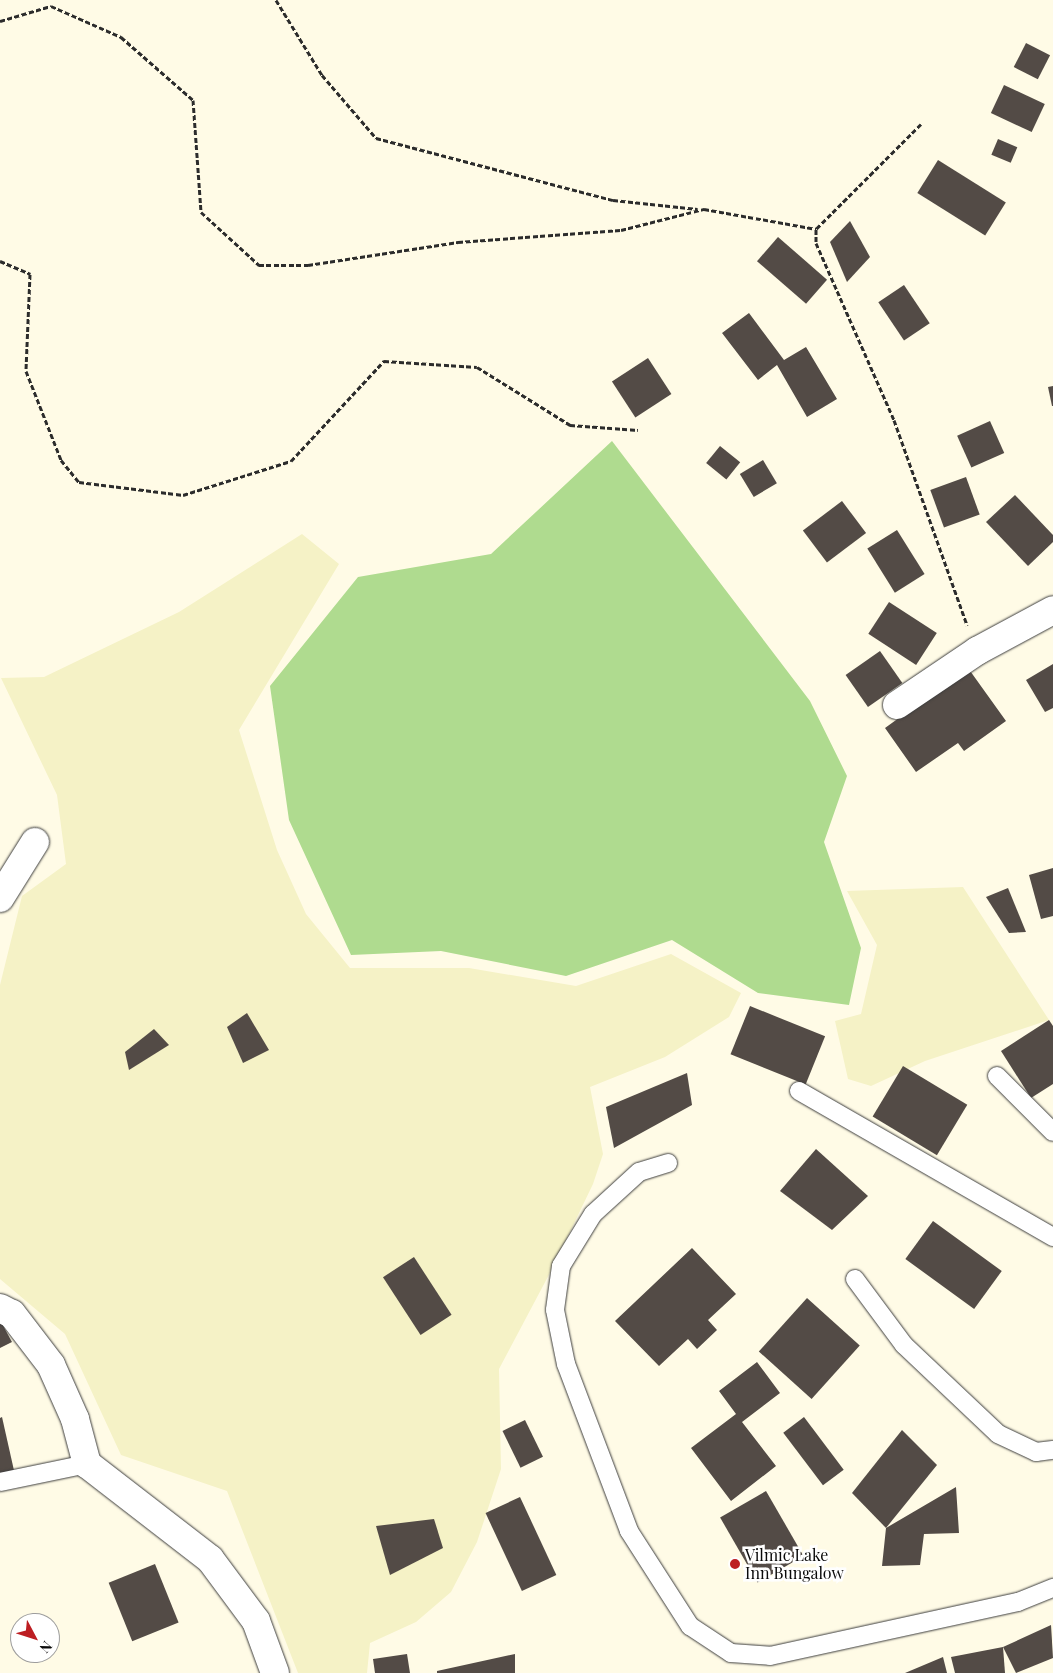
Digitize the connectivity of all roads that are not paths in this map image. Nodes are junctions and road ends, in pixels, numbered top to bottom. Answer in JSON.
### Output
{"nodes":[{"id":1,"x":1053,"y":610,"type":"edge"},
{"id":2,"x":897,"y":705,"type":"dead end"},
{"id":3,"x":35,"y":842,"type":"dead end"},
{"id":4,"x":0,"y":898,"type":"edge"},
{"id":5,"x":997,"y":1076,"type":"dead end"},
{"id":6,"x":799,"y":1091,"type":"dead end"},
{"id":7,"x":1053,"y":1132,"type":"edge"},
{"id":8,"x":668,"y":1163,"type":"dead end"},
{"id":9,"x":1053,"y":1237,"type":"edge"},
{"id":10,"x":855,"y":1279,"type":"dead end"},
{"id":11,"x":0,"y":1308,"type":"edge"},
{"id":12,"x":1053,"y":1450,"type":"edge"},
{"id":13,"x":87,"y":1464,"type":"junction"},
{"id":14,"x":0,"y":1482,"type":"edge"},
{"id":15,"x":1053,"y":1588,"type":"edge"},
{"id":16,"x":275,"y":1673,"type":"edge"}],
"edges":[{"from":1,"to":2,"type":"street"},
{"from":3,"to":4,"type":"street"},
{"from":5,"to":7,"type":"lane"},
{"from":6,"to":9,"type":"lane"},
{"from":8,"to":15,"type":"lane"},
{"from":10,"to":12,"type":"lane"},
{"from":11,"to":13,"type":"street"},
{"from":13,"to":14,"type":"lane"},
{"from":13,"to":16,"type":"street"}]}
